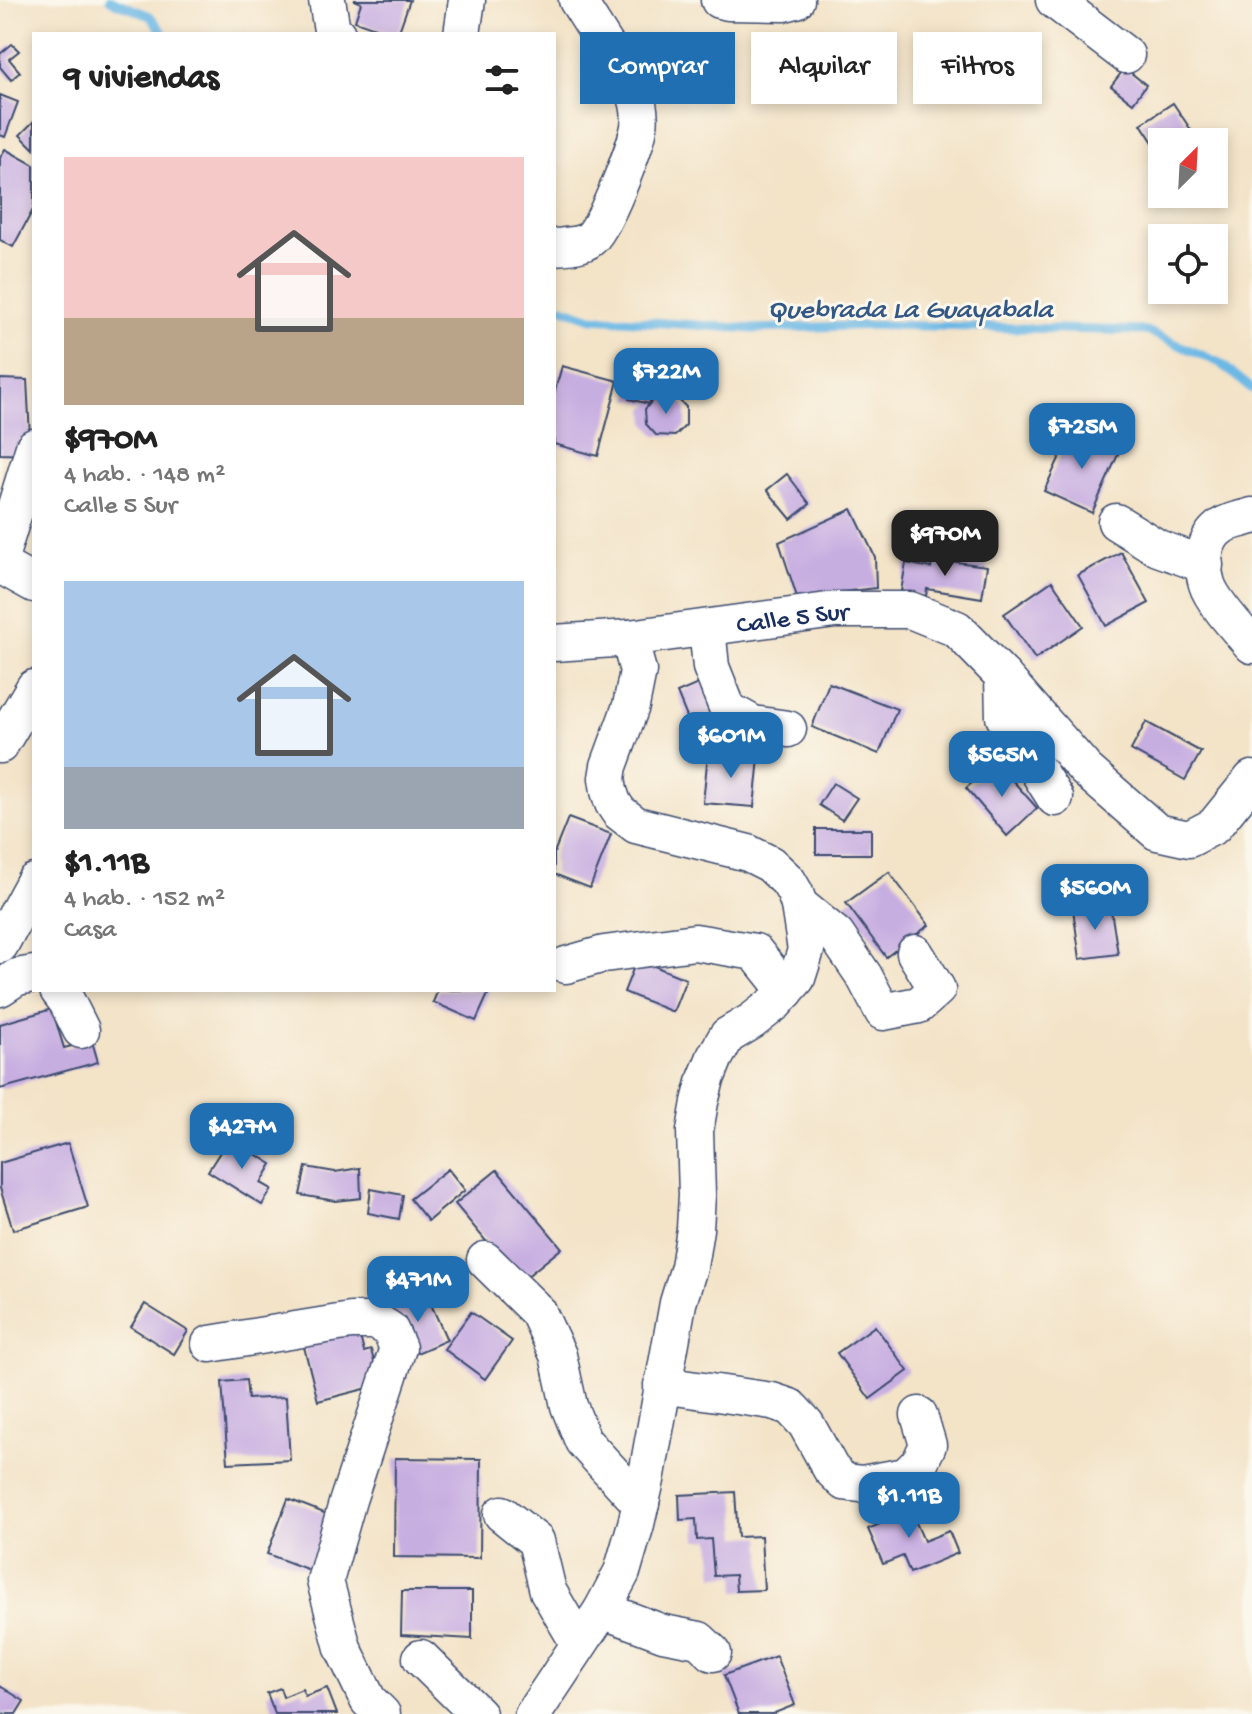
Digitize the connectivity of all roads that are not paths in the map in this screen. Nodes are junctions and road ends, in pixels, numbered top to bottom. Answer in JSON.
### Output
{"nodes":[{"id":1,"x":327,"y":0,"type":"edge"},
{"id":2,"x":467,"y":0,"type":"edge"},
{"id":3,"x":577,"y":0,"type":"edge"},
{"id":4,"x":719,"y":0,"type":"edge"},
{"id":5,"x":796,"y":0,"type":"edge"},
{"id":6,"x":1054,"y":0,"type":"edge"},
{"id":7,"x":334,"y":32,"type":"edge"},
{"id":8,"x":462,"y":32,"type":"edge"},
{"id":9,"x":1126,"y":55,"type":"dead end"},
{"id":10,"x":556,"y":247,"type":"edge"},
{"id":11,"x":32,"y":454,"type":"edge"},
{"id":12,"x":1252,"y":516,"type":"edge"},
{"id":13,"x":1116,"y":522,"type":"dead end"},
{"id":14,"x":0,"y":558,"type":"edge"},
{"id":15,"x":0,"y":565,"type":"edge"},
{"id":16,"x":1205,"y":565,"type":"junction"},
{"id":17,"x":32,"y":583,"type":"edge"},
{"id":18,"x":707,"y":628,"type":"junction"},
{"id":19,"x":629,"y":638,"type":"junction"},
{"id":20,"x":556,"y":643,"type":"edge"},
{"id":21,"x":1252,"y":645,"type":"edge"},
{"id":22,"x":1003,"y":676,"type":"junction"},
{"id":23,"x":32,"y":691,"type":"edge"},
{"id":24,"x":788,"y":729,"type":"dead end"},
{"id":25,"x":0,"y":745,"type":"edge"},
{"id":26,"x":1252,"y":779,"type":"edge"},
{"id":27,"x":1055,"y":798,"type":"dead end"},
{"id":28,"x":32,"y":886,"type":"edge"},
{"id":29,"x":799,"y":905,"type":"junction"},
{"id":30,"x":0,"y":945,"type":"edge"},
{"id":31,"x":915,"y":953,"type":"dead end"},
{"id":32,"x":566,"y":965,"type":"dead end"},
{"id":33,"x":32,"y":974,"type":"edge"},
{"id":34,"x":0,"y":988,"type":"edge"},
{"id":35,"x":786,"y":991,"type":"junction"},
{"id":36,"x":60,"y":992,"type":"edge"},
{"id":37,"x":81,"y":1030,"type":"dead end"},
{"id":38,"x":485,"y":1260,"type":"dead end"},
{"id":39,"x":210,"y":1344,"type":"dead end"},
{"id":40,"x":662,"y":1385,"type":"junction"},
{"id":41,"x":919,"y":1415,"type":"dead end"},
{"id":42,"x":641,"y":1504,"type":"junction"},
{"id":43,"x":502,"y":1514,"type":"dead end"},
{"id":44,"x":602,"y":1610,"type":"junction"},
{"id":45,"x":579,"y":1644,"type":"junction"},
{"id":46,"x":713,"y":1653,"type":"dead end"},
{"id":47,"x":421,"y":1658,"type":"dead end"},
{"id":48,"x":382,"y":1714,"type":"edge"},
{"id":49,"x":478,"y":1714,"type":"edge"},
{"id":50,"x":533,"y":1714,"type":"edge"}],
"edges":[{"from":1,"to":7,"type":"street"},
{"from":2,"to":8,"type":"street"},
{"from":3,"to":10,"type":"street"},
{"from":4,"to":5,"type":"street"},
{"from":6,"to":9,"type":"street"},
{"from":11,"to":14,"type":"street"},
{"from":12,"to":16,"type":"street"},
{"from":13,"to":16,"type":"street"},
{"from":15,"to":17,"type":"street"},
{"from":16,"to":21,"type":"street"},
{"from":18,"to":19,"type":"street","name":"Calle 5 Sur"},
{"from":18,"to":22,"type":"street","name":"Calle 5 Sur"},
{"from":18,"to":24,"type":"street"},
{"from":19,"to":20,"type":"street","name":"Calle 5 Sur"},
{"from":19,"to":29,"type":"street"},
{"from":22,"to":26,"type":"street","name":"Calle 5 Sur"},
{"from":22,"to":27,"type":"street"},
{"from":23,"to":25,"type":"street"},
{"from":28,"to":30,"type":"street"},
{"from":29,"to":31,"type":"street"},
{"from":29,"to":35,"type":"street"},
{"from":32,"to":35,"type":"street"},
{"from":33,"to":34,"type":"street"},
{"from":35,"to":40,"type":"street"},
{"from":36,"to":37,"type":"street"},
{"from":38,"to":42,"type":"street"},
{"from":39,"to":48,"type":"street"},
{"from":40,"to":41,"type":"street"},
{"from":40,"to":42,"type":"street"},
{"from":42,"to":44,"type":"street"},
{"from":43,"to":45,"type":"street"},
{"from":44,"to":45,"type":"street"},
{"from":44,"to":46,"type":"street"},
{"from":45,"to":50,"type":"street"},
{"from":47,"to":49,"type":"street"}]}
